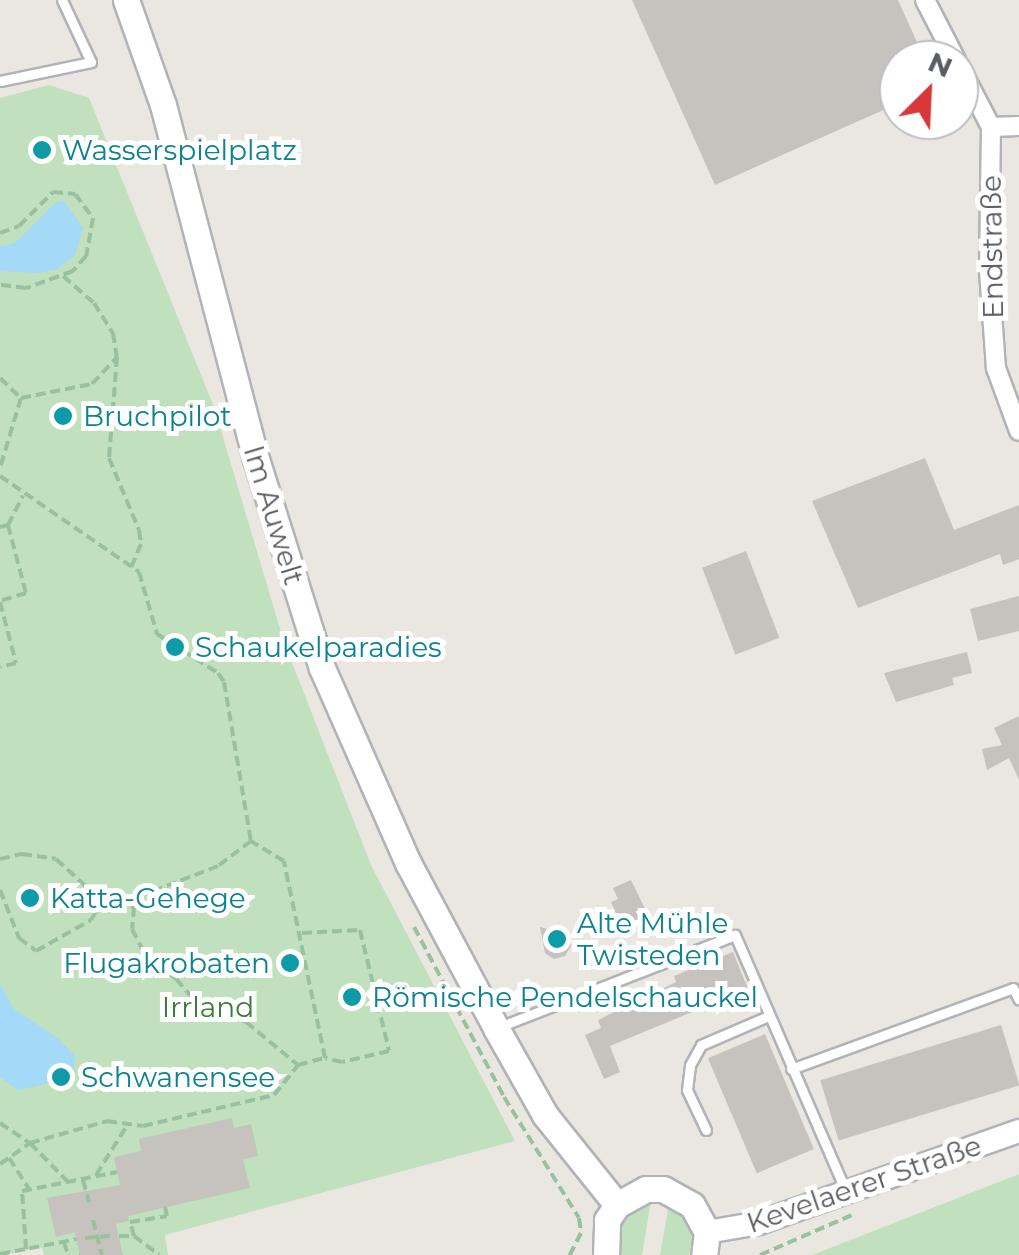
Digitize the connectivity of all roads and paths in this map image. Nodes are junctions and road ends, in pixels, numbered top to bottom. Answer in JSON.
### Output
{"nodes":[{"id":1,"x":62,"y":0,"type":"edge"},
{"id":2,"x":126,"y":0,"type":"edge"},
{"id":3,"x":925,"y":0,"type":"edge"},
{"id":4,"x":946,"y":40,"type":"edge"},
{"id":5,"x":0,"y":81,"type":"edge"},
{"id":6,"x":979,"y":104,"type":"edge"},
{"id":7,"x":1019,"y":126,"type":"edge"},
{"id":8,"x":991,"y":127,"type":"junction"},
{"id":9,"x":0,"y":233,"type":"edge"},
{"id":10,"x":63,"y":276,"type":"junction"},
{"id":11,"x":0,"y":284,"type":"edge"},
{"id":12,"x":117,"y":357,"type":"junction"},
{"id":13,"x":0,"y":378,"type":"edge"},
{"id":14,"x":21,"y":398,"type":"junction"},
{"id":15,"x":1019,"y":431,"type":"edge"},
{"id":16,"x":0,"y":468,"type":"edge"},
{"id":17,"x":0,"y":476,"type":"edge"},
{"id":18,"x":23,"y":496,"type":"junction"},
{"id":19,"x":8,"y":525,"type":"junction"},
{"id":20,"x":0,"y":526,"type":"edge"},
{"id":21,"x":131,"y":568,"type":"junction"},
{"id":22,"x":0,"y":602,"type":"edge"},
{"id":23,"x":0,"y":667,"type":"edge"},
{"id":24,"x":251,"y":841,"type":"junction"},
{"id":25,"x":0,"y":859,"type":"edge"},
{"id":26,"x":0,"y":890,"type":"edge"},
{"id":27,"x":102,"y":900,"type":"junction"},
{"id":28,"x":134,"y":907,"type":"junction"},
{"id":29,"x":302,"y":933,"type":"junction"},
{"id":30,"x":1019,"y":1000,"type":"edge"},
{"id":31,"x":768,"y":1016,"type":"junction"},
{"id":32,"x":496,"y":1028,"type":"junction"},
{"id":33,"x":325,"y":1058,"type":"junction"},
{"id":34,"x":298,"y":1064,"type":"junction"},
{"id":35,"x":791,"y":1068,"type":"junction"},
{"id":36,"x":0,"y":1123,"type":"edge"},
{"id":37,"x":128,"y":1124,"type":"junction"},
{"id":38,"x":706,"y":1130,"type":"dead end"},
{"id":39,"x":1019,"y":1131,"type":"edge"},
{"id":40,"x":30,"y":1143,"type":"junction"},
{"id":41,"x":9,"y":1158,"type":"junction"},
{"id":42,"x":0,"y":1164,"type":"edge"},
{"id":43,"x":117,"y":1172,"type":"dead end"},
{"id":44,"x":95,"y":1177,"type":"junction"},
{"id":45,"x":83,"y":1180,"type":"junction"},
{"id":46,"x":68,"y":1182,"type":"junction"},
{"id":47,"x":30,"y":1190,"type":"junction"},
{"id":48,"x":847,"y":1194,"type":"junction"},
{"id":49,"x":89,"y":1202,"type":"dead end"},
{"id":50,"x":617,"y":1205,"type":"junction"},
{"id":51,"x":164,"y":1208,"type":"dead end"},
{"id":52,"x":93,"y":1220,"type":"dead end"},
{"id":53,"x":97,"y":1235,"type":"junction"},
{"id":54,"x":110,"y":1236,"type":"dead end"},
{"id":55,"x":119,"y":1236,"type":"dead end"},
{"id":56,"x":134,"y":1236,"type":"junction"},
{"id":57,"x":85,"y":1238,"type":"dead end"},
{"id":58,"x":77,"y":1239,"type":"dead end"},
{"id":59,"x":64,"y":1242,"type":"junction"},
{"id":60,"x":706,"y":1244,"type":"edge"},
{"id":61,"x":26,"y":1248,"type":"junction"},
{"id":62,"x":89,"y":1253,"type":"edge"},
{"id":63,"x":101,"y":1253,"type":"edge"},
{"id":64,"x":0,"y":1254,"type":"edge"},
{"id":65,"x":68,"y":1255,"type":"edge"},
{"id":66,"x":159,"y":1255,"type":"edge"},
{"id":67,"x":606,"y":1255,"type":"edge"}],
"edges":[{"from":1,"to":5,"type":"lane"},
{"from":2,"to":32,"type":"main road","name":"Im Auwelt"},
{"from":3,"to":4,"type":"street","name":"Endstraße"},
{"from":6,"to":8,"type":"street","name":"Endstraße"},
{"from":7,"to":8,"type":"street"},
{"from":8,"to":15,"type":"street","name":"Endstraße"},
{"from":9,"to":10,"type":"path"},
{"from":10,"to":11,"type":"path"},
{"from":10,"to":12,"type":"path"},
{"from":12,"to":14,"type":"path"},
{"from":12,"to":21,"type":"path"},
{"from":13,"to":14,"type":"path"},
{"from":14,"to":16,"type":"path"},
{"from":17,"to":18,"type":"path"},
{"from":18,"to":19,"type":"path"},
{"from":18,"to":21,"type":"path"},
{"from":19,"to":20,"type":"path"},
{"from":19,"to":22,"type":"path"},
{"from":21,"to":24,"type":"path"},
{"from":22,"to":23,"type":"path"},
{"from":24,"to":28,"type":"path"},
{"from":24,"to":29,"type":"path"},
{"from":25,"to":27,"type":"path"},
{"from":26,"to":27,"type":"path"},
{"from":27,"to":28,"type":"path"},
{"from":28,"to":34,"type":"path"},
{"from":29,"to":33,"type":"path"},
{"from":29,"to":33,"type":"path"},
{"from":30,"to":35,"type":"lane"},
{"from":31,"to":32,"type":"lane"},
{"from":31,"to":35,"type":"lane"},
{"from":31,"to":38,"type":"lane"},
{"from":32,"to":50,"type":"main road","name":"Im Auwelt"},
{"from":33,"to":34,"type":"path"},
{"from":34,"to":37,"type":"path"},
{"from":35,"to":48,"type":"lane"},
{"from":36,"to":40,"type":"path"},
{"from":37,"to":40,"type":"path"},
{"from":37,"to":44,"type":"path"},
{"from":39,"to":48,"type":"street","name":"Kevelaerer Straße"},
{"from":40,"to":41,"type":"path"},
{"from":40,"to":46,"type":"path"},
{"from":41,"to":42,"type":"path"},
{"from":41,"to":47,"type":"path"},
{"from":43,"to":44,"type":"path"},
{"from":44,"to":45,"type":"path"},
{"from":45,"to":46,"type":"path"},
{"from":45,"to":49,"type":"path"},
{"from":46,"to":47,"type":"path"},
{"from":47,"to":61,"type":"path"},
{"from":48,"to":60,"type":"street","name":"Kevelaerer Straße"},
{"from":50,"to":60,"type":"main road"},
{"from":50,"to":67,"type":"main road"},
{"from":51,"to":56,"type":"path"},
{"from":52,"to":53,"type":"path"},
{"from":53,"to":54,"type":"path"},
{"from":53,"to":57,"type":"path"},
{"from":53,"to":63,"type":"path"},
{"from":55,"to":56,"type":"path"},
{"from":56,"to":66,"type":"path"},
{"from":58,"to":59,"type":"path"},
{"from":59,"to":61,"type":"path"},
{"from":59,"to":65,"type":"path"},
{"from":61,"to":64,"type":"path"},
{"from":62,"to":63,"type":"path"}]}
